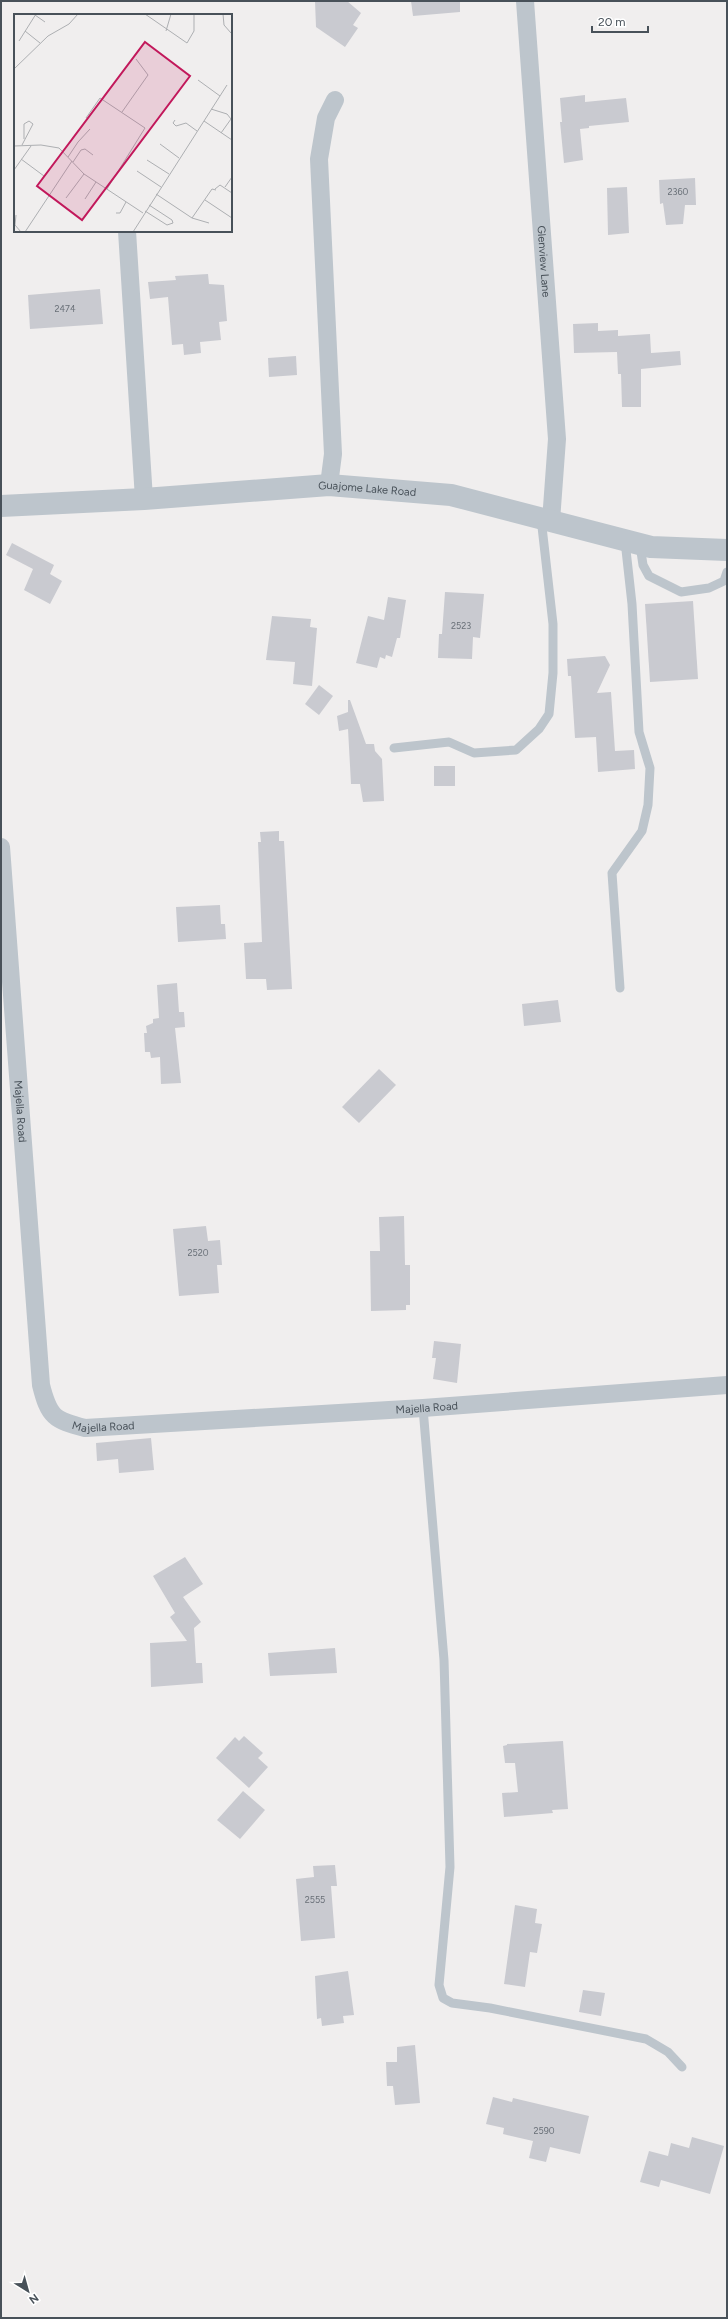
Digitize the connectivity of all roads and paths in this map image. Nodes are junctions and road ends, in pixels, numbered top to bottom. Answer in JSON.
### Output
{"nodes":[{"id":1,"x":525,"y":1,"type":"edge"},
{"id":2,"x":335,"y":100,"type":"dead end"},
{"id":3,"x":127,"y":232,"type":"edge"},
{"id":4,"x":329,"y":485,"type":"junction"},
{"id":5,"x":144,"y":499,"type":"junction"},
{"id":6,"x":1,"y":506,"type":"edge"},
{"id":7,"x":546,"y":520,"type":"junction"},
{"id":8,"x":632,"y":542,"type":"junction"},
{"id":9,"x":727,"y":550,"type":"edge"},
{"id":10,"x":727,"y":572,"type":"edge"},
{"id":11,"x":394,"y":748,"type":"dead end"},
{"id":12,"x":1,"y":847,"type":"edge"},
{"id":13,"x":620,"y":988,"type":"dead end"},
{"id":14,"x":727,"y":1385,"type":"edge"},
{"id":15,"x":423,"y":1408,"type":"junction"},
{"id":16,"x":682,"y":2066,"type":"dead end"}],
"edges":[{"from":1,"to":7,"type":"street","name":"Glenview Lane"},
{"from":2,"to":4,"type":"street"},
{"from":3,"to":5,"type":"street"},
{"from":4,"to":5,"type":"street","name":"Guajome Lake Road"},
{"from":4,"to":7,"type":"street","name":"Guajome Lake Road"},
{"from":5,"to":6,"type":"street","name":"Guajome Lake Road"},
{"from":7,"to":8,"type":"street","name":"Guajome Lake Road"},
{"from":7,"to":11,"type":"lane"},
{"from":8,"to":9,"type":"street","name":"Guajome Lake Road"},
{"from":8,"to":10,"type":"lane"},
{"from":8,"to":13,"type":"lane"},
{"from":12,"to":15,"type":"street","name":"Majella Road"},
{"from":14,"to":15,"type":"street","name":"Majella Road"},
{"from":15,"to":16,"type":"lane"}]}
